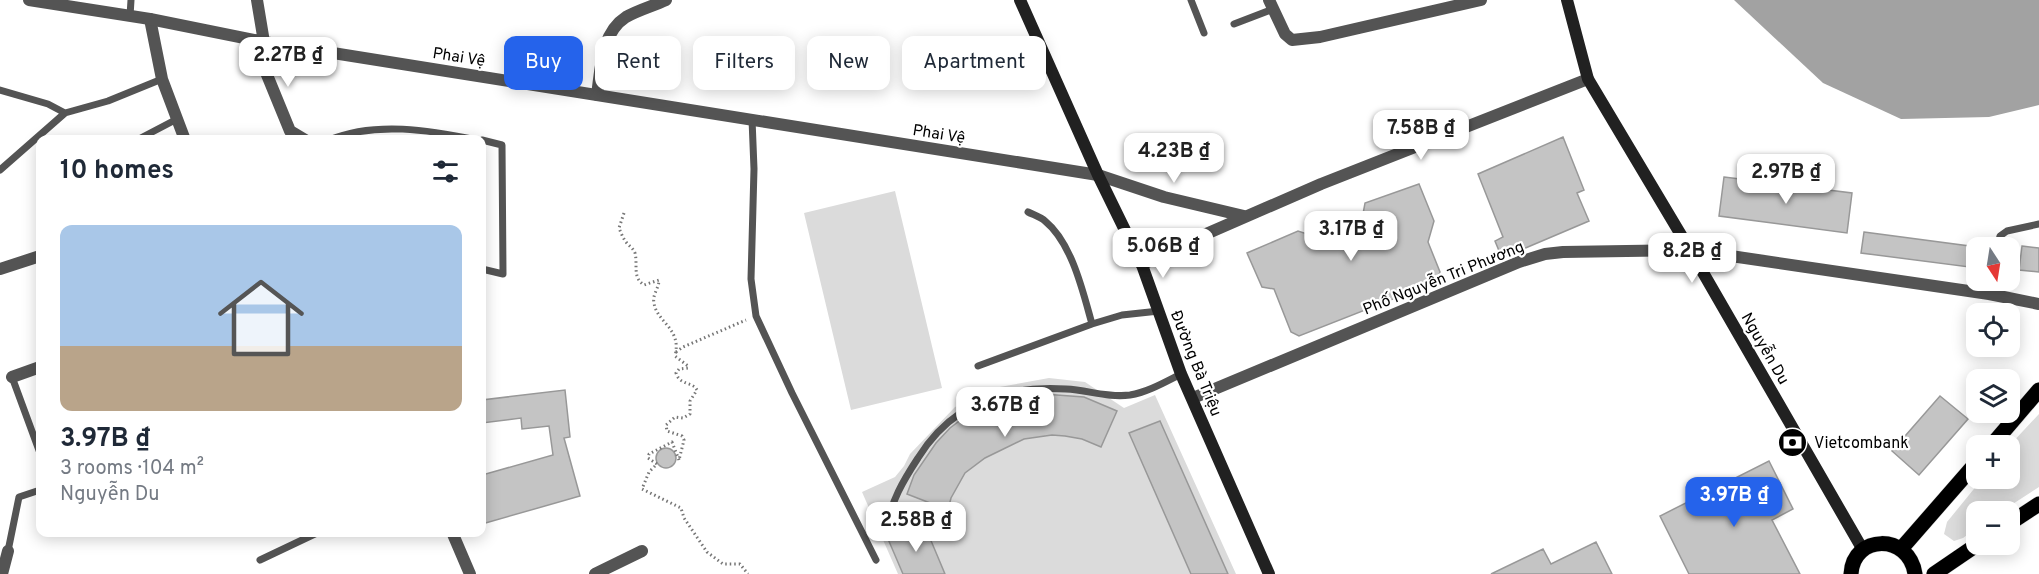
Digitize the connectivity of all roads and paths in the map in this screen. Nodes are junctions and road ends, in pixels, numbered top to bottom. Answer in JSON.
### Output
{"nodes":[{"id":1,"x":29,"y":0,"type":"edge"},
{"id":2,"x":131,"y":0,"type":"edge"},
{"id":3,"x":257,"y":0,"type":"edge"},
{"id":4,"x":666,"y":0,"type":"edge"},
{"id":5,"x":1020,"y":0,"type":"edge"},
{"id":6,"x":1191,"y":0,"type":"edge"},
{"id":7,"x":1481,"y":0,"type":"edge"},
{"id":8,"x":1568,"y":0,"type":"edge"},
{"id":9,"x":1271,"y":4,"type":"edge"},
{"id":10,"x":130,"y":16,"type":"junction"},
{"id":11,"x":150,"y":19,"type":"junction"},
{"id":12,"x":1233,"y":24,"type":"dead end"},
{"id":13,"x":1204,"y":33,"type":"dead end"},
{"id":14,"x":264,"y":42,"type":"junction"},
{"id":15,"x":162,"y":79,"type":"junction"},
{"id":16,"x":1588,"y":79,"type":"junction"},
{"id":17,"x":0,"y":90,"type":"edge"},
{"id":18,"x":597,"y":95,"type":"junction"},
{"id":19,"x":65,"y":113,"type":"junction"},
{"id":20,"x":177,"y":119,"type":"junction"},
{"id":21,"x":752,"y":119,"type":"junction"},
{"id":22,"x":40,"y":135,"type":"edge"},
{"id":23,"x":147,"y":135,"type":"edge"},
{"id":24,"x":183,"y":135,"type":"edge"},
{"id":25,"x":296,"y":135,"type":"edge"},
{"id":26,"x":344,"y":135,"type":"edge"},
{"id":27,"x":445,"y":135,"type":"edge"},
{"id":28,"x":36,"y":138,"type":"edge"},
{"id":29,"x":486,"y":142,"type":"edge"},
{"id":30,"x":0,"y":170,"type":"edge"},
{"id":31,"x":1098,"y":175,"type":"junction"},
{"id":32,"x":1028,"y":212,"type":"dead end"},
{"id":33,"x":624,"y":213,"type":"dead end"},
{"id":34,"x":1244,"y":216,"type":"junction"},
{"id":35,"x":2039,"y":224,"type":"edge"},
{"id":36,"x":2000,"y":237,"type":"edge"},
{"id":37,"x":1690,"y":250,"type":"junction"},
{"id":38,"x":36,"y":257,"type":"edge"},
{"id":39,"x":1142,"y":265,"type":"junction"},
{"id":40,"x":0,"y":269,"type":"edge"},
{"id":41,"x":486,"y":270,"type":"edge"},
{"id":42,"x":1990,"y":291,"type":"edge"},
{"id":43,"x":1989,"y":294,"type":"junction"},
{"id":44,"x":2039,"y":304,"type":"edge"},
{"id":45,"x":1159,"y":312,"type":"junction"},
{"id":46,"x":756,"y":316,"type":"junction"},
{"id":47,"x":1092,"y":324,"type":"junction"},
{"id":48,"x":676,"y":352,"type":"junction"},
{"id":49,"x":978,"y":366,"type":"dead end"},
{"id":50,"x":36,"y":368,"type":"edge"},
{"id":51,"x":1180,"y":374,"type":"junction"},
{"id":52,"x":12,"y":377,"type":"joint"},
{"id":53,"x":2039,"y":390,"type":"edge"},
{"id":54,"x":1193,"y":398,"type":"junction"},
{"id":55,"x":2000,"y":435,"type":"edge"},
{"id":56,"x":36,"y":442,"type":"edge"},
{"id":57,"x":1966,"y":475,"type":"edge"},
{"id":58,"x":36,"y":491,"type":"edge"},
{"id":59,"x":2039,"y":504,"type":"edge"},
{"id":60,"x":2020,"y":516,"type":"edge"},
{"id":61,"x":887,"y":528,"type":"dead end"},
{"id":62,"x":308,"y":537,"type":"edge"},
{"id":63,"x":454,"y":537,"type":"edge"},
{"id":64,"x":1901,"y":549,"type":"junction"},
{"id":65,"x":1863,"y":550,"type":"junction"},
{"id":66,"x":8,"y":551,"type":"joint"},
{"id":67,"x":642,"y":551,"type":"dead end"},
{"id":68,"x":1966,"y":552,"type":"edge"},
{"id":69,"x":260,"y":560,"type":"dead end"},
{"id":70,"x":876,"y":560,"type":"dead end"},
{"id":71,"x":2,"y":574,"type":"edge"},
{"id":72,"x":470,"y":574,"type":"edge"},
{"id":73,"x":595,"y":574,"type":"edge"},
{"id":74,"x":748,"y":574,"type":"edge"},
{"id":75,"x":1269,"y":574,"type":"edge"},
{"id":76,"x":1851,"y":574,"type":"edge"},
{"id":77,"x":1915,"y":574,"type":"edge"},
{"id":78,"x":1934,"y":574,"type":"edge"}],
"edges":[{"from":1,"to":10,"type":"street","name":"Phai Vệ"},
{"from":2,"to":10,"type":"lane"},
{"from":3,"to":14,"type":"street"},
{"from":4,"to":18,"type":"street"},
{"from":5,"to":31,"type":"main road","name":"Đường Bà Triệu"},
{"from":6,"to":13,"type":"lane"},
{"from":7,"to":9,"type":"street"},
{"from":8,"to":16,"type":"main road","name":"Nguyễn Du"},
{"from":9,"to":12,"type":"lane"},
{"from":10,"to":11,"type":"street","name":"Phai Vệ"},
{"from":11,"to":14,"type":"street","name":"Phai Vệ"},
{"from":11,"to":15,"type":"street"},
{"from":14,"to":18,"type":"street","name":"Phai Vệ"},
{"from":14,"to":25,"type":"street"},
{"from":15,"to":19,"type":"lane"},
{"from":15,"to":20,"type":"street"},
{"from":16,"to":34,"type":"street"},
{"from":16,"to":37,"type":"main road","name":"Nguyễn Du"},
{"from":17,"to":19,"type":"lane"},
{"from":18,"to":21,"type":"street","name":"Phai Vệ"},
{"from":19,"to":22,"type":"lane"},
{"from":20,"to":23,"type":"lane"},
{"from":20,"to":24,"type":"street"},
{"from":21,"to":31,"type":"street","name":"Phai Vệ"},
{"from":21,"to":46,"type":"lane"},
{"from":26,"to":27,"type":"lane"},
{"from":28,"to":30,"type":"lane"},
{"from":29,"to":41,"type":"lane"},
{"from":31,"to":34,"type":"street","name":"Phai Vệ"},
{"from":31,"to":39,"type":"main road","name":"Đường Bà Triệu"},
{"from":32,"to":47,"type":"lane"},
{"from":33,"to":48,"type":"path"},
{"from":34,"to":39,"type":"street"},
{"from":35,"to":36,"type":"lane"},
{"from":37,"to":43,"type":"street","name":"Phố Nguyễn Tri Phương"},
{"from":37,"to":54,"type":"street","name":"Phố Nguyễn Tri Phương"},
{"from":37,"to":65,"type":"main road","name":"Nguyễn Du"},
{"from":38,"to":40,"type":"street"},
{"from":39,"to":45,"type":"main road","name":"Đường Bà Triệu"},
{"from":42,"to":43,"type":"lane"},
{"from":43,"to":44,"type":"street","name":"Phố Nguyễn Tri Phương"},
{"from":45,"to":47,"type":"lane"},
{"from":45,"to":51,"type":"main road","name":"Đường Bà Triệu"},
{"from":46,"to":48,"type":"path"},
{"from":46,"to":70,"type":"lane"},
{"from":47,"to":49,"type":"lane"},
{"from":48,"to":74,"type":"path"},
{"from":50,"to":52,"type":"street"},
{"from":51,"to":54,"type":"main road","name":"Đường Bà Triệu"},
{"from":51,"to":61,"type":"lane"},
{"from":52,"to":56,"type":"lane"},
{"from":53,"to":55,"type":"main road"},
{"from":54,"to":75,"type":"main road","name":"Đường Bà Triệu"},
{"from":57,"to":64,"type":"main road"},
{"from":58,"to":66,"type":"lane"},
{"from":59,"to":60,"type":"main road"},
{"from":62,"to":69,"type":"lane"},
{"from":63,"to":72,"type":"street"},
{"from":64,"to":65,"type":"main road"},
{"from":64,"to":77,"type":"main road"},
{"from":65,"to":76,"type":"main road"},
{"from":66,"to":71,"type":"street"},
{"from":67,"to":73,"type":"street"},
{"from":68,"to":78,"type":"main road"}]}
